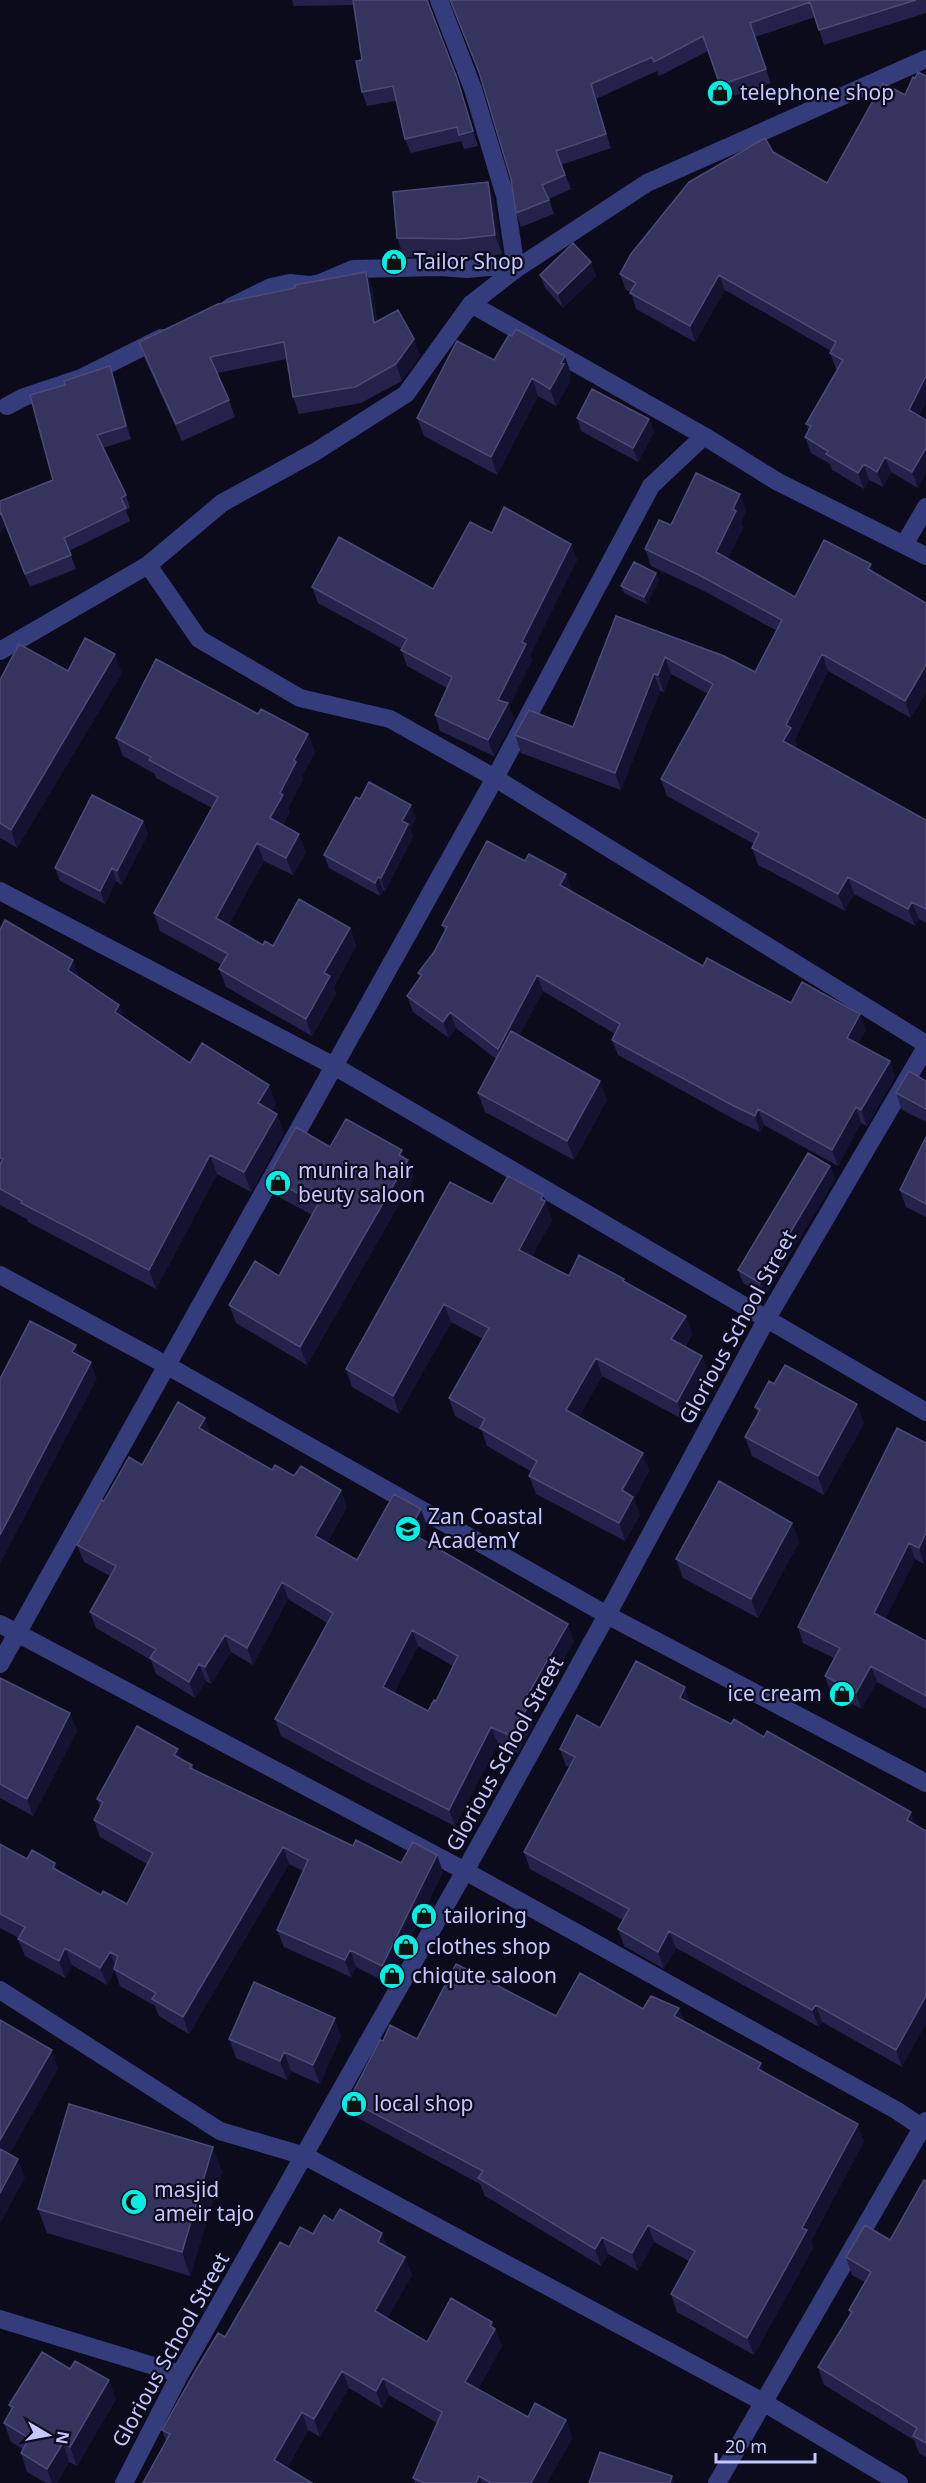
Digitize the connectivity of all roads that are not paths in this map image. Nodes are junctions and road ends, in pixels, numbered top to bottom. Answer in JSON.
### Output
{"nodes":[{"id":1,"x":439,"y":0,"type":"edge"},
{"id":2,"x":923,"y":63,"type":"edge"},
{"id":3,"x":516,"y":269,"type":"junction"},
{"id":4,"x":471,"y":304,"type":"junction"},
{"id":5,"x":210,"y":316,"type":"edge"},
{"id":6,"x":174,"y":332,"type":"edge"},
{"id":7,"x":7,"y":406,"type":"dead end"},
{"id":8,"x":704,"y":436,"type":"junction"},
{"id":9,"x":926,"y":507,"type":"edge"},
{"id":10,"x":904,"y":545,"type":"junction"},
{"id":11,"x":926,"y":556,"type":"edge"},
{"id":12,"x":148,"y":565,"type":"junction"},
{"id":13,"x":0,"y":651,"type":"edge"},
{"id":14,"x":495,"y":778,"type":"junction"},
{"id":15,"x":0,"y":891,"type":"edge"},
{"id":16,"x":926,"y":1046,"type":"edge"},
{"id":17,"x":334,"y":1066,"type":"junction"},
{"id":18,"x":0,"y":1275,"type":"edge"},
{"id":19,"x":766,"y":1320,"type":"junction"},
{"id":20,"x":168,"y":1366,"type":"junction"},
{"id":21,"x":926,"y":1412,"type":"edge"},
{"id":22,"x":607,"y":1615,"type":"junction"},
{"id":23,"x":0,"y":1624,"type":"edge"},
{"id":24,"x":18,"y":1633,"type":"junction"},
{"id":25,"x":0,"y":1664,"type":"edge"},
{"id":26,"x":926,"y":1783,"type":"edge"},
{"id":27,"x":465,"y":1871,"type":"junction"},
{"id":28,"x":0,"y":1990,"type":"edge"},
{"id":29,"x":925,"y":2126,"type":"edge"},
{"id":30,"x":305,"y":2156,"type":"junction"},
{"id":31,"x":0,"y":2319,"type":"edge"},
{"id":32,"x":180,"y":2374,"type":"junction"},
{"id":33,"x":763,"y":2402,"type":"junction"},
{"id":34,"x":124,"y":2483,"type":"edge"},
{"id":35,"x":717,"y":2483,"type":"edge"},
{"id":36,"x":899,"y":2483,"type":"edge"}],
"edges":[{"from":1,"to":3,"type":"street"},
{"from":2,"to":3,"type":"street"},
{"from":3,"to":4,"type":"street"},
{"from":3,"to":5,"type":"street"},
{"from":4,"to":8,"type":"street"},
{"from":4,"to":12,"type":"street"},
{"from":6,"to":7,"type":"street"},
{"from":8,"to":10,"type":"street"},
{"from":8,"to":14,"type":"street"},
{"from":9,"to":10,"type":"street"},
{"from":10,"to":11,"type":"street"},
{"from":12,"to":13,"type":"street"},
{"from":12,"to":14,"type":"street"},
{"from":14,"to":16,"type":"street"},
{"from":14,"to":17,"type":"street"},
{"from":15,"to":17,"type":"street"},
{"from":16,"to":19,"type":"street","name":"Glorious School Street"},
{"from":17,"to":19,"type":"street"},
{"from":17,"to":20,"type":"street"},
{"from":18,"to":20,"type":"street"},
{"from":19,"to":21,"type":"street"},
{"from":19,"to":22,"type":"street","name":"Glorious School Street"},
{"from":20,"to":22,"type":"street"},
{"from":20,"to":24,"type":"street"},
{"from":22,"to":26,"type":"street"},
{"from":22,"to":27,"type":"street","name":"Glorious School Street"},
{"from":23,"to":24,"type":"street"},
{"from":24,"to":25,"type":"street"},
{"from":24,"to":27,"type":"street"},
{"from":27,"to":29,"type":"street"},
{"from":27,"to":30,"type":"street","name":"Glorious School Street"},
{"from":28,"to":30,"type":"street"},
{"from":29,"to":33,"type":"street"},
{"from":30,"to":32,"type":"street","name":"Glorious School Street"},
{"from":30,"to":33,"type":"street"},
{"from":31,"to":32,"type":"street"},
{"from":32,"to":34,"type":"street","name":"Glorious School Street"},
{"from":33,"to":35,"type":"street"},
{"from":33,"to":36,"type":"street"}]}
